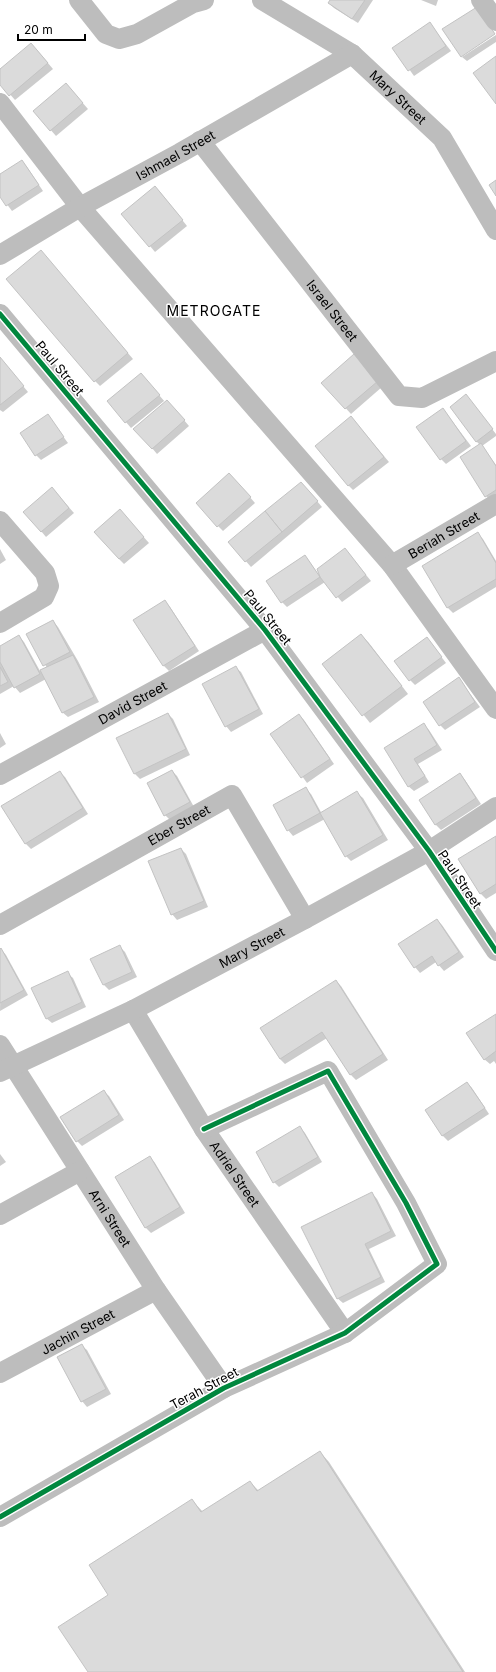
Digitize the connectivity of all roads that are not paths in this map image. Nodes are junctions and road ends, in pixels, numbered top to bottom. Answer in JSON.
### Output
{"nodes":[{"id":1,"x":79,"y":0,"type":"edge"},
{"id":2,"x":204,"y":0,"type":"edge"},
{"id":3,"x":262,"y":0,"type":"edge"},
{"id":4,"x":481,"y":0,"type":"edge"},
{"id":5,"x":496,"y":21,"type":"edge"},
{"id":6,"x":352,"y":54,"type":"junction"},
{"id":7,"x":0,"y":103,"type":"edge"},
{"id":8,"x":200,"y":141,"type":"junction"},
{"id":9,"x":80,"y":207,"type":"junction"},
{"id":10,"x":496,"y":230,"type":"edge"},
{"id":11,"x":0,"y":255,"type":"edge"},
{"id":12,"x":0,"y":314,"type":"edge"},
{"id":13,"x":496,"y":361,"type":"edge"},
{"id":14,"x":496,"y":504,"type":"edge"},
{"id":15,"x":0,"y":521,"type":"edge"},
{"id":16,"x":392,"y":565,"type":"junction"},
{"id":17,"x":0,"y":623,"type":"edge"},
{"id":18,"x":265,"y":630,"type":"junction"},
{"id":19,"x":496,"y":709,"type":"edge"},
{"id":20,"x":0,"y":775,"type":"edge"},
{"id":21,"x":496,"y":807,"type":"edge"},
{"id":22,"x":428,"y":851,"type":"junction"},
{"id":23,"x":305,"y":919,"type":"junction"},
{"id":24,"x":0,"y":925,"type":"edge"},
{"id":25,"x":496,"y":951,"type":"edge"},
{"id":26,"x":133,"y":1010,"type":"junction"},
{"id":27,"x":0,"y":1045,"type":"edge"},
{"id":28,"x":6,"y":1068,"type":"edge"},
{"id":29,"x":204,"y":1129,"type":"junction"},
{"id":30,"x":80,"y":1170,"type":"junction"},
{"id":31,"x":0,"y":1215,"type":"edge"},
{"id":32,"x":156,"y":1290,"type":"junction"},
{"id":33,"x":345,"y":1333,"type":"junction"},
{"id":34,"x":0,"y":1373,"type":"edge"},
{"id":35,"x":224,"y":1388,"type":"junction"},
{"id":36,"x":0,"y":1517,"type":"edge"}],
"edges":[{"from":1,"to":2,"type":"street"},
{"from":3,"to":6,"type":"street","name":"Mary Street"},
{"from":4,"to":5,"type":"street"},
{"from":6,"to":8,"type":"street","name":"Ishmael Street"},
{"from":6,"to":10,"type":"street","name":"Mary Street"},
{"from":7,"to":9,"type":"street"},
{"from":8,"to":9,"type":"street","name":"Ishmael Street"},
{"from":8,"to":13,"type":"street","name":"Israel Street"},
{"from":9,"to":11,"type":"street","name":"Ishmael Street"},
{"from":9,"to":16,"type":"street"},
{"from":12,"to":18,"type":"street","name":"Paul Street"},
{"from":14,"to":16,"type":"street","name":"Beriah Street"},
{"from":15,"to":17,"type":"street"},
{"from":16,"to":19,"type":"street"},
{"from":18,"to":20,"type":"street","name":"David Street"},
{"from":18,"to":22,"type":"street","name":"Paul Street"},
{"from":21,"to":22,"type":"street","name":"Mary Street"},
{"from":22,"to":23,"type":"street","name":"Mary Street"},
{"from":22,"to":25,"type":"street","name":"Paul Street"},
{"from":23,"to":24,"type":"street","name":"Eber Street"},
{"from":23,"to":26,"type":"street","name":"Mary Street"},
{"from":26,"to":28,"type":"street","name":"Mary Street"},
{"from":26,"to":29,"type":"street","name":"Adriel Street"},
{"from":27,"to":28,"type":"street","name":"Arni Street"},
{"from":28,"to":30,"type":"street","name":"Arni Street"},
{"from":29,"to":33,"type":"street","name":"Adriel Street"},
{"from":29,"to":33,"type":"street","name":"Terah Street"},
{"from":30,"to":31,"type":"street"},
{"from":30,"to":32,"type":"street","name":"Arni Street"},
{"from":32,"to":34,"type":"street","name":"Jachin Street"},
{"from":32,"to":35,"type":"street","name":"Arni Street"},
{"from":33,"to":35,"type":"street","name":"Terah Street"},
{"from":35,"to":36,"type":"street","name":"Terah Street"}]}
